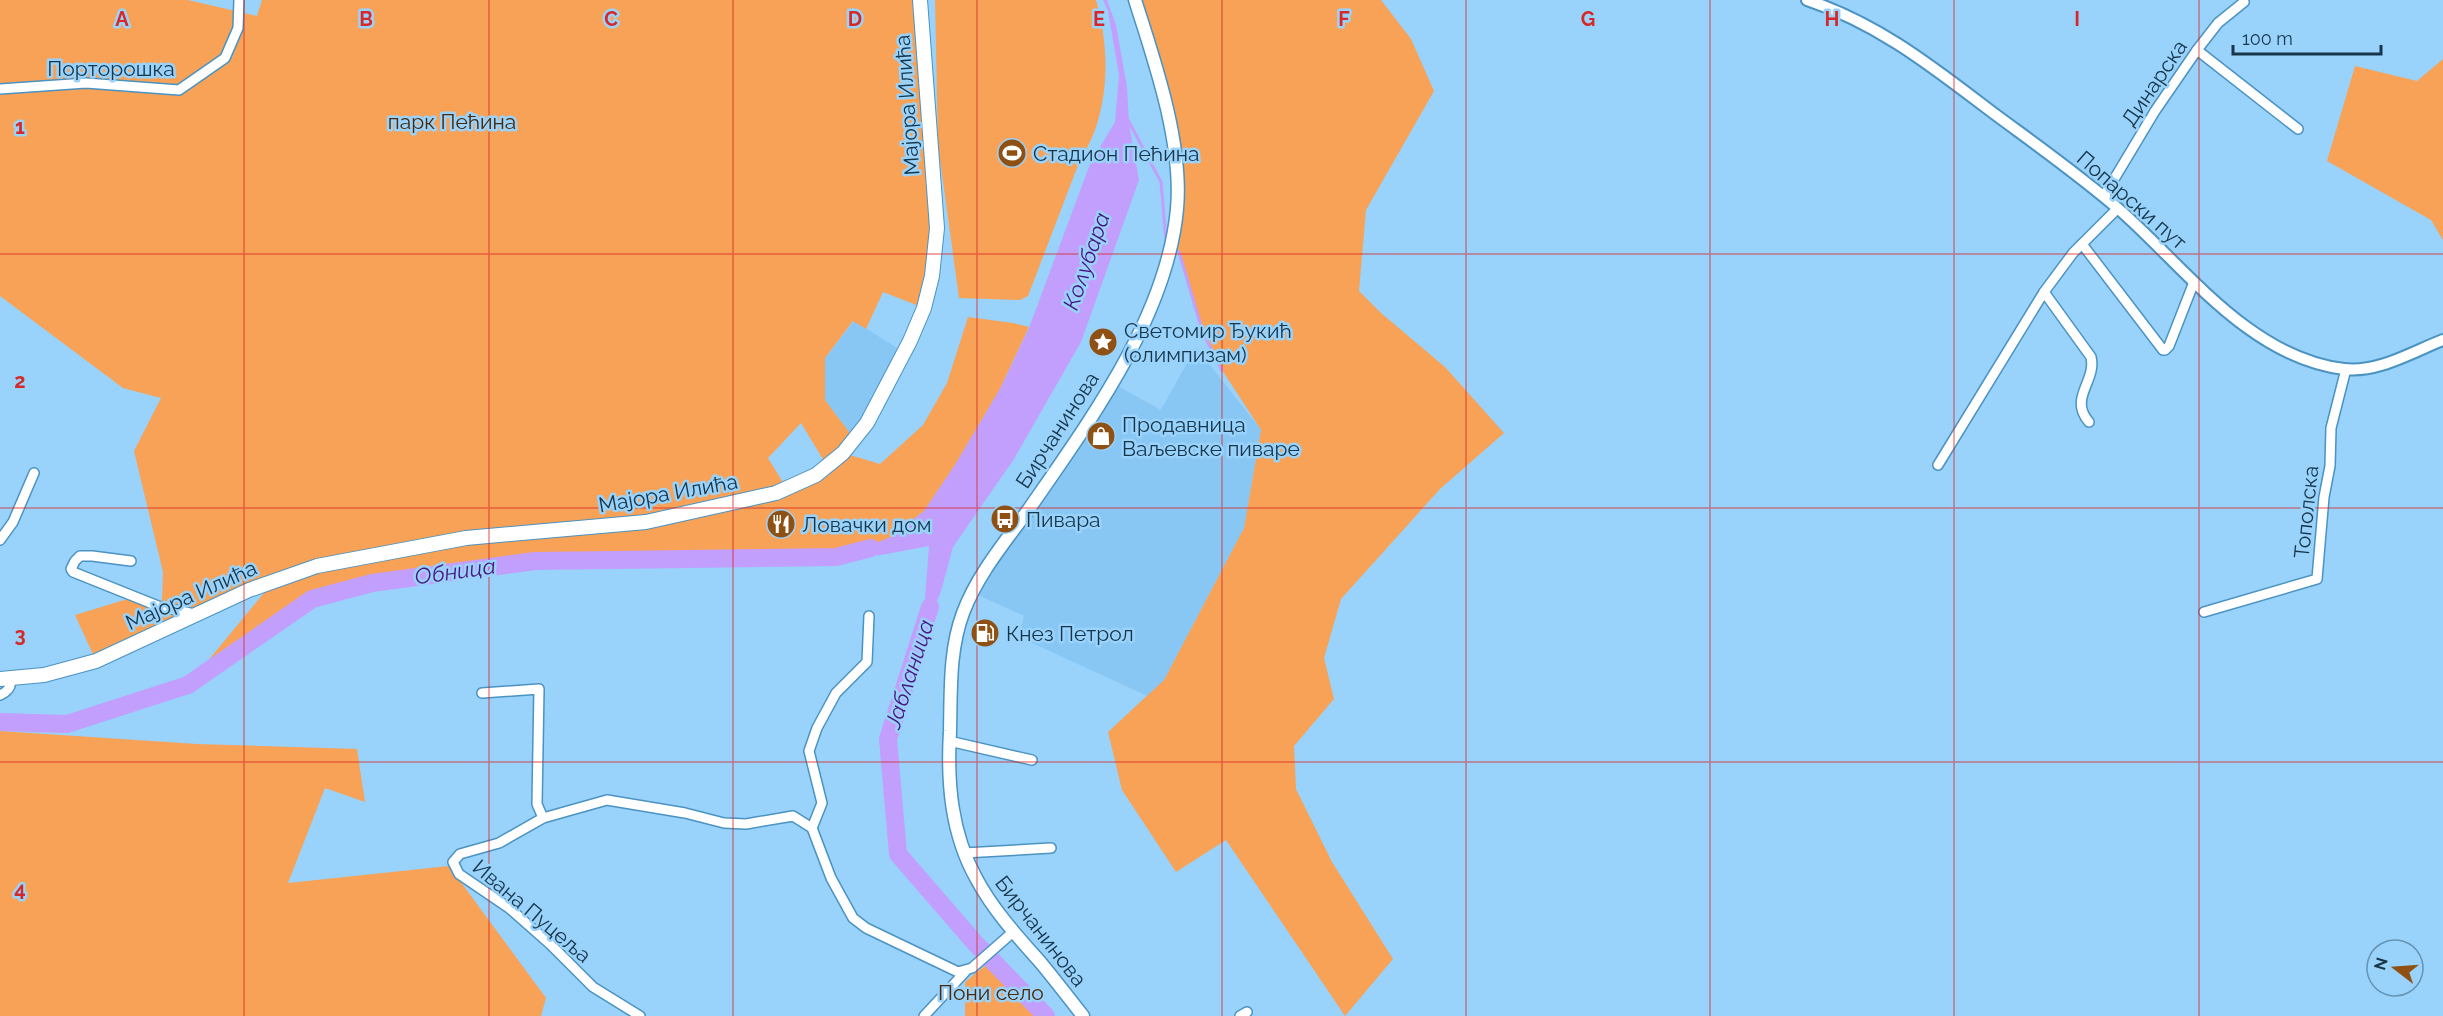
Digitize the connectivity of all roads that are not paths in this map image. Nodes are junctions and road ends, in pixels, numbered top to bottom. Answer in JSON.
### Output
{"nodes":[{"id":1,"x":239,"y":0,"type":"edge"},
{"id":2,"x":920,"y":0,"type":"edge"},
{"id":3,"x":1135,"y":0,"type":"edge"},
{"id":4,"x":1807,"y":0,"type":"edge"},
{"id":5,"x":2243,"y":0,"type":"edge"},
{"id":6,"x":2197,"y":50,"type":"junction"},
{"id":7,"x":0,"y":89,"type":"edge"},
{"id":8,"x":2298,"y":129,"type":"dead end"},
{"id":9,"x":2104,"y":196,"type":"junction"},
{"id":10,"x":2118,"y":208,"type":"junction"},
{"id":11,"x":2082,"y":244,"type":"junction"},
{"id":12,"x":2194,"y":282,"type":"junction"},
{"id":13,"x":2044,"y":292,"type":"junction"},
{"id":14,"x":2443,"y":340,"type":"edge"},
{"id":15,"x":2346,"y":369,"type":"junction"},
{"id":16,"x":2089,"y":422,"type":"dead end"},
{"id":17,"x":1938,"y":465,"type":"dead end"},
{"id":18,"x":34,"y":473,"type":"dead end"},
{"id":19,"x":0,"y":540,"type":"edge"},
{"id":20,"x":131,"y":561,"type":"dead end"},
{"id":21,"x":2204,"y":612,"type":"dead end"},
{"id":22,"x":194,"y":616,"type":"junction"},
{"id":23,"x":869,"y":616,"type":"dead end"},
{"id":24,"x":5,"y":679,"type":"edge"},
{"id":25,"x":482,"y":693,"type":"dead end"},
{"id":26,"x":0,"y":695,"type":"edge"},
{"id":27,"x":949,"y":741,"type":"junction"},
{"id":28,"x":1032,"y":760,"type":"dead end"},
{"id":29,"x":543,"y":818,"type":"junction"},
{"id":30,"x":812,"y":828,"type":"junction"},
{"id":31,"x":1051,"y":848,"type":"dead end"},
{"id":32,"x":964,"y":853,"type":"junction"},
{"id":33,"x":1013,"y":932,"type":"junction"},
{"id":34,"x":968,"y":970,"type":"junction"},
{"id":35,"x":640,"y":1016,"type":"edge"},
{"id":36,"x":924,"y":1016,"type":"edge"},
{"id":37,"x":1083,"y":1016,"type":"edge"}],
"edges":[{"from":1,"to":7,"type":"street","name":"Порторошка"},
{"from":2,"to":22,"type":"main road","name":"Мајора Илића"},
{"from":3,"to":27,"type":"main road","name":"Бирчанинова"},
{"from":4,"to":9,"type":"street","name":"Попарски пут"},
{"from":5,"to":6,"type":"street","name":"Динарска"},
{"from":6,"to":8,"type":"street"},
{"from":6,"to":9,"type":"street","name":"Динарска"},
{"from":9,"to":10,"type":"street","name":"Попарски пут"},
{"from":10,"to":11,"type":"street"},
{"from":10,"to":12,"type":"street","name":"Попарски пут"},
{"from":11,"to":12,"type":"street"},
{"from":11,"to":13,"type":"street"},
{"from":12,"to":15,"type":"street","name":"Попарски пут"},
{"from":13,"to":16,"type":"street"},
{"from":13,"to":17,"type":"street"},
{"from":14,"to":15,"type":"street","name":"Попарски пут"},
{"from":15,"to":21,"type":"street","name":"Тополска"},
{"from":18,"to":19,"type":"street"},
{"from":20,"to":22,"type":"street"},
{"from":22,"to":24,"type":"main road","name":"Мајора Илића"},
{"from":23,"to":30,"type":"street"},
{"from":24,"to":26,"type":"street"},
{"from":25,"to":29,"type":"street"},
{"from":27,"to":28,"type":"street"},
{"from":27,"to":32,"type":"main road","name":"Бирчанинова"},
{"from":29,"to":30,"type":"street","name":"Ивана Пуцеља"},
{"from":29,"to":35,"type":"street","name":"Ивана Пуцеља"},
{"from":30,"to":34,"type":"street"},
{"from":31,"to":32,"type":"street"},
{"from":32,"to":33,"type":"main road","name":"Бирчанинова"},
{"from":33,"to":34,"type":"street"},
{"from":33,"to":37,"type":"main road","name":"Бирчанинова"},
{"from":34,"to":36,"type":"street"}]}
